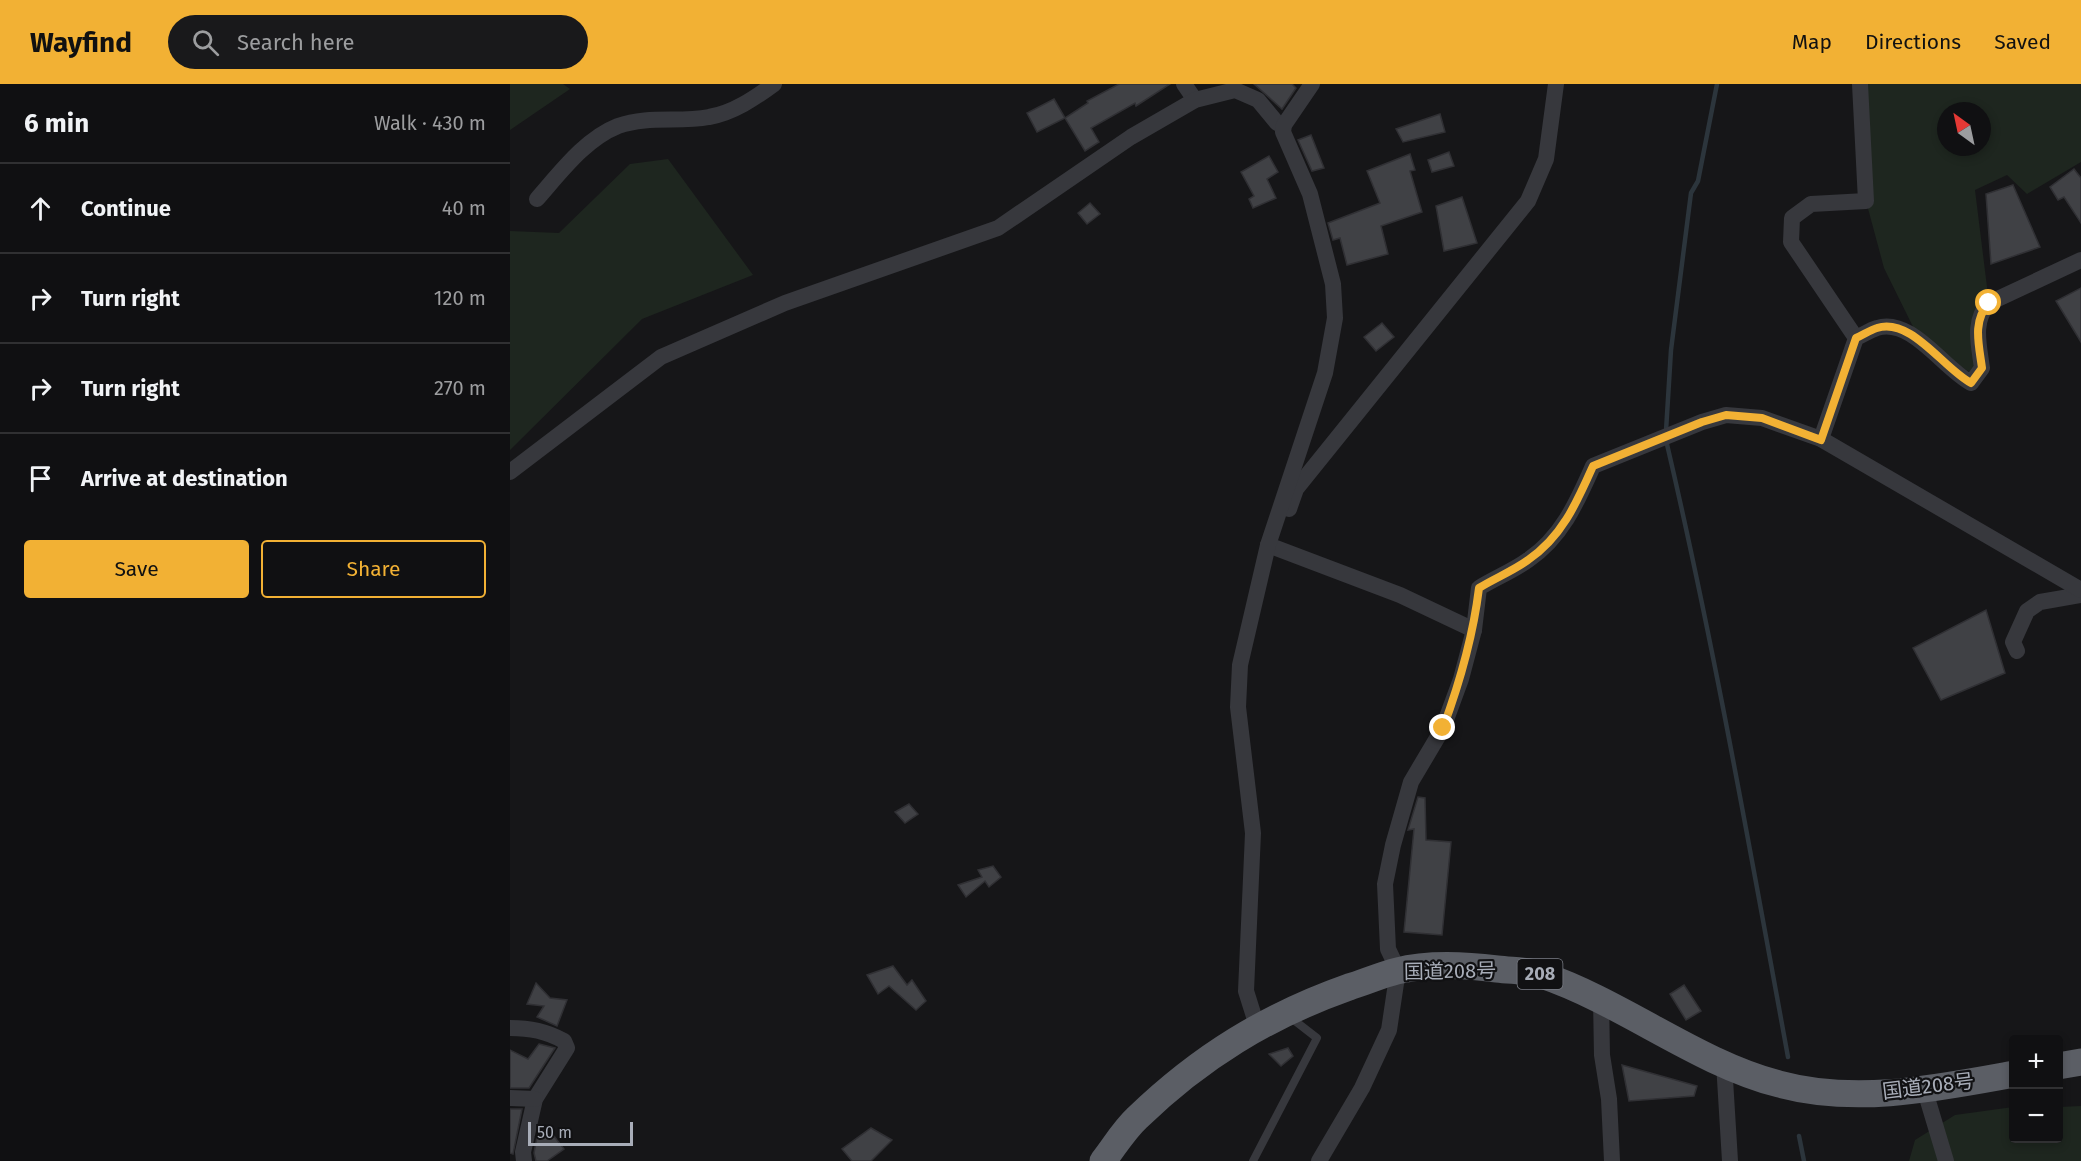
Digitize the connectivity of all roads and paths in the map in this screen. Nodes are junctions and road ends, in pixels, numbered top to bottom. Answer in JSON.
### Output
{"nodes":[{"id":1,"x":774,"y":84,"type":"edge"},
{"id":2,"x":1184,"y":84,"type":"edge"},
{"id":3,"x":1312,"y":84,"type":"edge"},
{"id":4,"x":1556,"y":84,"type":"edge"},
{"id":5,"x":1860,"y":84,"type":"edge"},
{"id":6,"x":1195,"y":100,"type":"junction"},
{"id":7,"x":1284,"y":125,"type":"junction"},
{"id":8,"x":537,"y":199,"type":"dead end"},
{"id":9,"x":2081,"y":260,"type":"edge"},
{"id":10,"x":1856,"y":338,"type":"junction"},
{"id":11,"x":1821,"y":440,"type":"junction"},
{"id":12,"x":510,"y":472,"type":"edge"},
{"id":13,"x":1271,"y":546,"type":"junction"},
{"id":14,"x":2081,"y":593,"type":"edge"},
{"id":15,"x":1474,"y":630,"type":"junction"},
{"id":16,"x":2017,"y":651,"type":"dead end"},
{"id":17,"x":1398,"y":970,"type":"junction"},
{"id":18,"x":1600,"y":999,"type":"junction"},
{"id":19,"x":1285,"y":1014,"type":"junction"},
{"id":20,"x":1257,"y":1026,"type":"junction"},
{"id":21,"x":510,"y":1028,"type":"edge"},
{"id":22,"x":2081,"y":1062,"type":"edge"},
{"id":23,"x":1724,"y":1063,"type":"junction"},
{"id":24,"x":2063,"y":1065,"type":"edge"},
{"id":25,"x":2009,"y":1075,"type":"edge"},
{"id":26,"x":1925,"y":1090,"type":"junction"},
{"id":27,"x":510,"y":1098,"type":"edge"},
{"id":28,"x":535,"y":1099,"type":"junction"},
{"id":29,"x":519,"y":1153,"type":"edge"},
{"id":30,"x":1103,"y":1161,"type":"edge"},
{"id":31,"x":1253,"y":1161,"type":"edge"},
{"id":32,"x":1319,"y":1161,"type":"edge"},
{"id":33,"x":1612,"y":1161,"type":"edge"},
{"id":34,"x":1730,"y":1161,"type":"edge"},
{"id":35,"x":1946,"y":1161,"type":"edge"}],
"edges":[{"from":1,"to":8,"type":"street"},
{"from":2,"to":6,"type":"street"},
{"from":3,"to":7,"type":"street"},
{"from":4,"to":13,"type":"street"},
{"from":5,"to":10,"type":"street"},
{"from":6,"to":7,"type":"street"},
{"from":6,"to":12,"type":"street"},
{"from":7,"to":13,"type":"street"},
{"from":9,"to":10,"type":"street"},
{"from":10,"to":11,"type":"street"},
{"from":11,"to":14,"type":"street"},
{"from":11,"to":15,"type":"street"},
{"from":13,"to":15,"type":"street"},
{"from":13,"to":20,"type":"street"},
{"from":14,"to":16,"type":"street"},
{"from":15,"to":17,"type":"street"},
{"from":17,"to":18,"type":"highway","name":"国道208号","number":"208"},
{"from":17,"to":19,"type":"highway","name":"国道208号","number":"208"},
{"from":17,"to":32,"type":"street"},
{"from":18,"to":23,"type":"highway","name":"国道208号","number":"208"},
{"from":18,"to":33,"type":"street"},
{"from":19,"to":20,"type":"highway","name":"国道208号","number":"208"},
{"from":19,"to":31,"type":"lane"},
{"from":20,"to":30,"type":"highway","name":"国道208号","number":"208"},
{"from":21,"to":28,"type":"street"},
{"from":22,"to":24,"type":"highway"},
{"from":23,"to":26,"type":"highway","name":"国道208号","number":"208"},
{"from":23,"to":34,"type":"street"},
{"from":25,"to":26,"type":"highway","name":"国道208号","number":"208"},
{"from":26,"to":35,"type":"street"},
{"from":27,"to":28,"type":"street"},
{"from":28,"to":29,"type":"street"}]}
